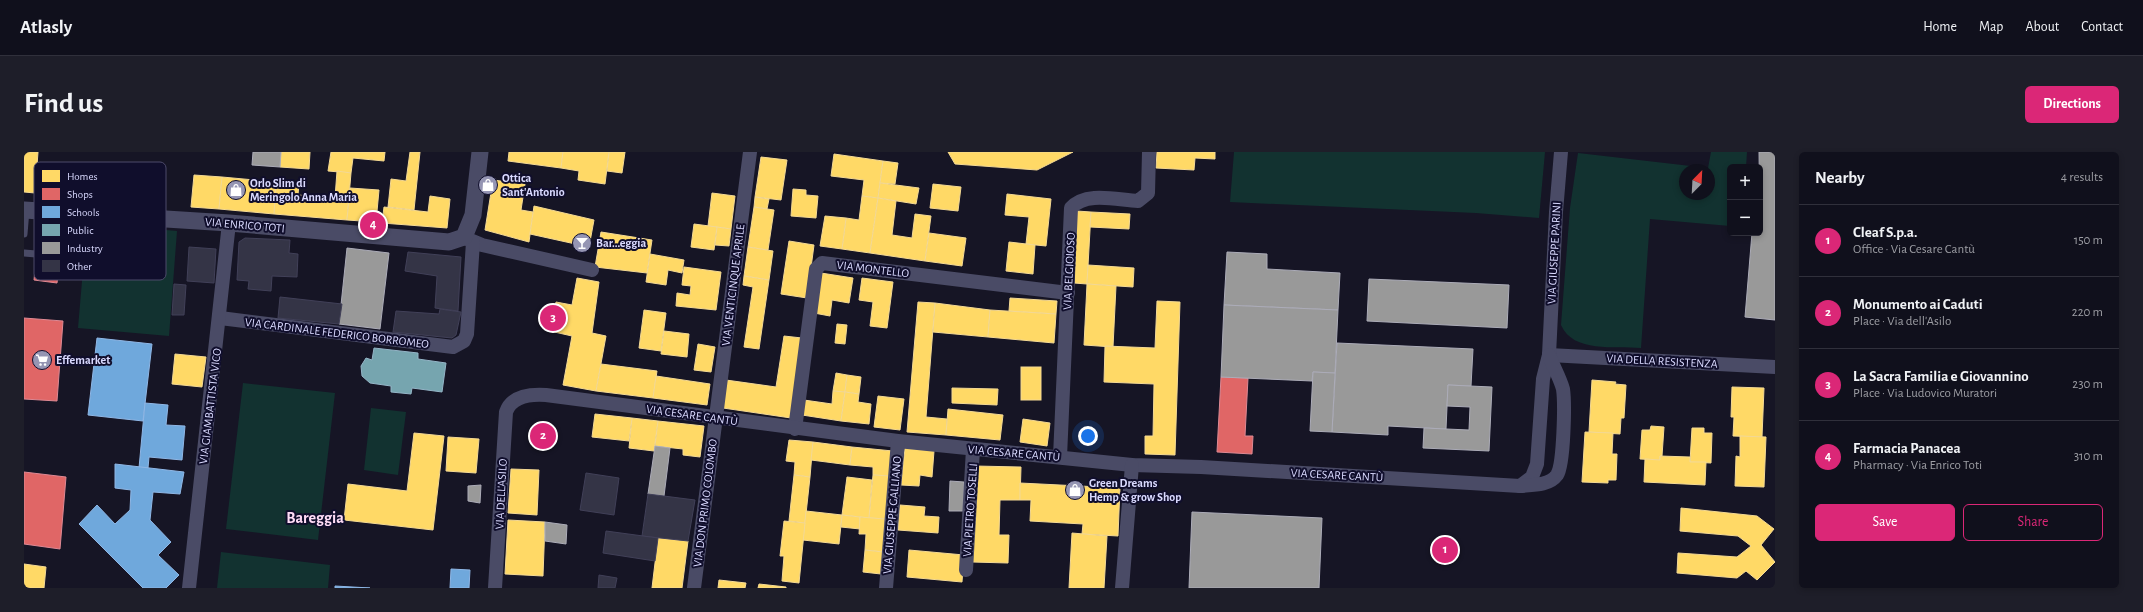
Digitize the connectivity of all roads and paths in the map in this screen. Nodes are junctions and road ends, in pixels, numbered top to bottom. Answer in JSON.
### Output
{"nodes":[{"id":1,"x":480,"y":152,"type":"edge"},
{"id":2,"x":750,"y":152,"type":"edge"},
{"id":3,"x":1149,"y":152,"type":"edge"},
{"id":4,"x":1561,"y":152,"type":"edge"},
{"id":5,"x":25,"y":210,"type":"edge"},
{"id":6,"x":166,"y":219,"type":"edge"},
{"id":7,"x":229,"y":223,"type":"junction"},
{"id":8,"x":24,"y":234,"type":"edge"},
{"id":9,"x":469,"y":240,"type":"junction"},
{"id":10,"x":24,"y":253,"type":"edge"},
{"id":11,"x":34,"y":254,"type":"edge"},
{"id":12,"x":592,"y":270,"type":"dead end"},
{"id":13,"x":1068,"y":293,"type":"junction"},
{"id":14,"x":220,"y":318,"type":"junction"},
{"id":15,"x":1549,"y":355,"type":"junction"},
{"id":16,"x":1775,"y":367,"type":"edge"},
{"id":17,"x":512,"y":402,"type":"joint"},
{"id":18,"x":716,"y":418,"type":"junction"},
{"id":19,"x":795,"y":428,"type":"junction"},
{"id":20,"x":898,"y":441,"type":"junction"},
{"id":21,"x":973,"y":450,"type":"junction"},
{"id":22,"x":1060,"y":457,"type":"junction"},
{"id":23,"x":1132,"y":465,"type":"junction"},
{"id":24,"x":1520,"y":486,"type":"junction"},
{"id":25,"x":966,"y":570,"type":"dead end"},
{"id":26,"x":189,"y":588,"type":"edge"},
{"id":27,"x":495,"y":588,"type":"edge"},
{"id":28,"x":694,"y":588,"type":"edge"},
{"id":29,"x":886,"y":588,"type":"edge"},
{"id":30,"x":1122,"y":588,"type":"edge"}],
"edges":[{"from":1,"to":9,"type":"street"},
{"from":2,"to":18,"type":"street","name":"VIA VENTICINQUE APRILE"},
{"from":3,"to":13,"type":"street","name":"VIA BELGIOIOSO"},
{"from":4,"to":15,"type":"street","name":"VIA GIUSEPPE PARINI"},
{"from":5,"to":8,"type":"lane"},
{"from":6,"to":7,"type":"street","name":"VIA ENRICO TOTI"},
{"from":7,"to":9,"type":"street","name":"VIA ENRICO TOTI"},
{"from":7,"to":14,"type":"street","name":"VIA GIAMBATTISTA VICO"},
{"from":9,"to":12,"type":"street"},
{"from":9,"to":14,"type":"street","name":"VIA CARDINALE FEDERICO BORROMEO"},
{"from":10,"to":11,"type":"lane"},
{"from":13,"to":19,"type":"street","name":"VIA MONTELLO"},
{"from":13,"to":22,"type":"street","name":"VIA BELGIOIOSO"},
{"from":14,"to":26,"type":"street","name":"VIA GIAMBATTISTA VICO"},
{"from":15,"to":16,"type":"street","name":"VIA DELLA RESISTENZA"},
{"from":15,"to":24,"type":"street","name":"VIA GIUSEPPE PARINI"},
{"from":15,"to":24,"type":"street","name":"VIA GIUSEPPE PARINI"},
{"from":17,"to":18,"type":"street","name":"VIA CESARE CANTÙ"},
{"from":17,"to":27,"type":"street","name":"VIA DELL'ASILO"},
{"from":18,"to":19,"type":"street","name":"VIA CESARE CANTÙ"},
{"from":18,"to":28,"type":"street","name":"VIA DON PRIMO COLOMBO"},
{"from":19,"to":20,"type":"street","name":"VIA CESARE CANTÙ"},
{"from":20,"to":21,"type":"street","name":"VIA CESARE CANTÙ"},
{"from":20,"to":29,"type":"street","name":"VIA GIUSEPPE GALLIANO"},
{"from":21,"to":22,"type":"street","name":"VIA CESARE CANTÙ"},
{"from":21,"to":25,"type":"street","name":"VIA PIETRO TOSELLI"},
{"from":22,"to":23,"type":"street","name":"VIA CESARE CANTÙ"},
{"from":23,"to":24,"type":"street","name":"VIA CESARE CANTÙ"},
{"from":23,"to":30,"type":"street"}]}
